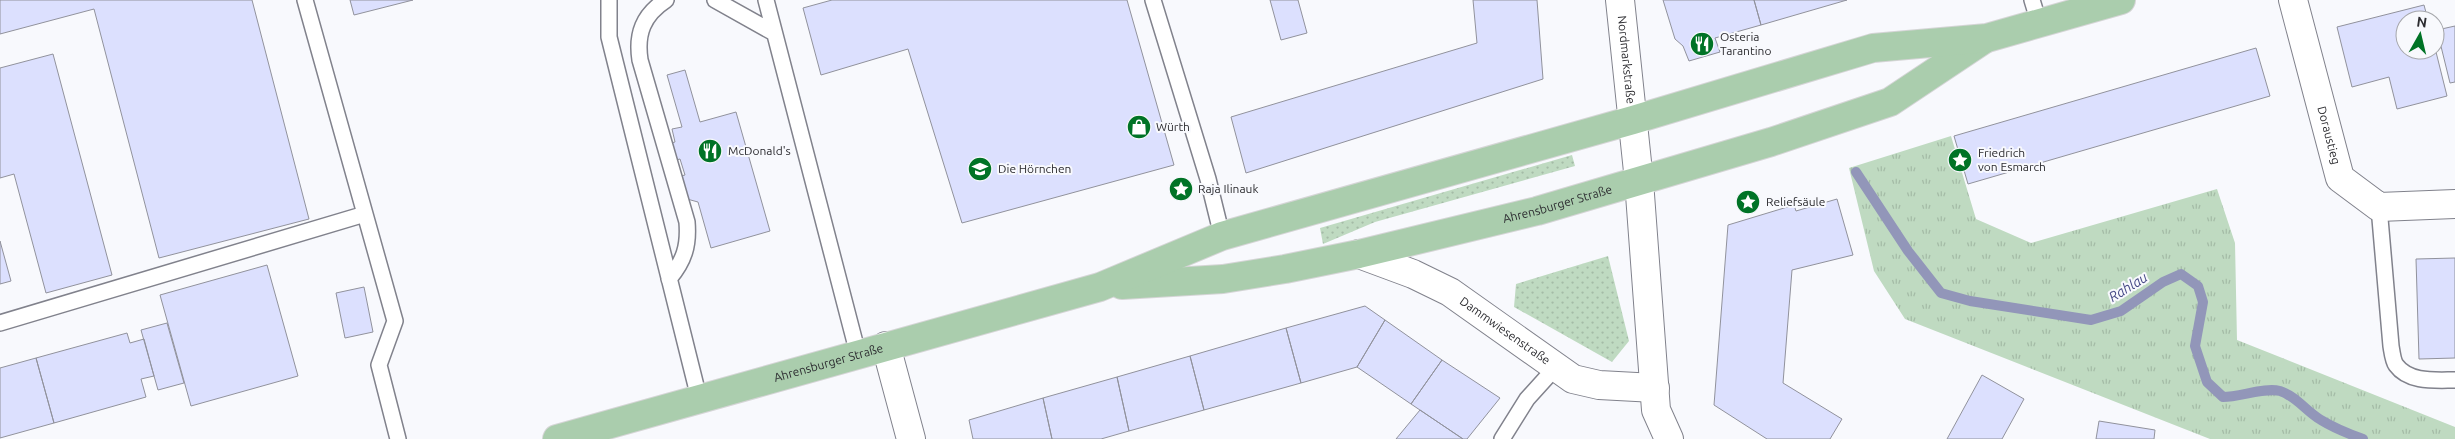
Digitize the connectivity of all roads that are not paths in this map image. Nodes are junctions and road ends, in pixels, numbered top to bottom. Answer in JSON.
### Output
{"nodes":[{"id":1,"x":305,"y":0,"type":"edge"},
{"id":2,"x":609,"y":0,"type":"edge"},
{"id":3,"x":666,"y":0,"type":"edge"},
{"id":4,"x":715,"y":0,"type":"edge"},
{"id":5,"x":766,"y":0,"type":"edge"},
{"id":6,"x":1153,"y":0,"type":"edge"},
{"id":7,"x":1620,"y":0,"type":"edge"},
{"id":8,"x":2121,"y":0,"type":"edge"},
{"id":9,"x":2293,"y":0,"type":"edge"},
{"id":10,"x":2036,"y":12,"type":"edge"},
{"id":11,"x":774,"y":33,"type":"junction"},
{"id":12,"x":1986,"y":38,"type":"junction"},
{"id":13,"x":1633,"y":120,"type":"junction"},
{"id":14,"x":1639,"y":181,"type":"junction"},
{"id":15,"x":2455,"y":204,"type":"edge"},
{"id":16,"x":2379,"y":207,"type":"junction"},
{"id":17,"x":365,"y":214,"type":"junction"},
{"id":18,"x":1222,"y":236,"type":"junction"},
{"id":19,"x":1359,"y":254,"type":"junction"},
{"id":20,"x":669,"y":279,"type":"junction"},
{"id":21,"x":1100,"y":287,"type":"junction"},
{"id":22,"x":0,"y":323,"type":"edge"},
{"id":23,"x":886,"y":346,"type":"junction"},
{"id":24,"x":858,"y":354,"type":"junction"},
{"id":25,"x":1556,"y":367,"type":"junction"},
{"id":26,"x":2455,"y":380,"type":"edge"},
{"id":27,"x":1655,"y":388,"type":"junction"},
{"id":28,"x":699,"y":398,"type":"junction"},
{"id":29,"x":398,"y":439,"type":"edge"},
{"id":30,"x":557,"y":439,"type":"edge"},
{"id":31,"x":911,"y":439,"type":"edge"},
{"id":32,"x":1502,"y":439,"type":"edge"},
{"id":33,"x":1669,"y":439,"type":"edge"}],
"edges":[{"from":1,"to":17,"type":"lane"},
{"from":2,"to":20,"type":"lane"},
{"from":3,"to":20,"type":"lane"},
{"from":4,"to":11,"type":"lane"},
{"from":5,"to":11,"type":"lane"},
{"from":6,"to":18,"type":"lane"},
{"from":7,"to":13,"type":"street","name":"Nordmarkstraße"},
{"from":8,"to":10,"type":"main road","name":"Ahrensburger Straße"},
{"from":9,"to":16,"type":"street","name":"Doraustieg"},
{"from":10,"to":12,"type":"main road","name":"Ahrensburger Straße"},
{"from":11,"to":24,"type":"lane"},
{"from":12,"to":13,"type":"main road","name":"Ahrensburger Straße"},
{"from":12,"to":14,"type":"main road","name":"Ahrensburger Straße"},
{"from":13,"to":14,"type":"street","name":"Nordmarkstraße"},
{"from":13,"to":18,"type":"main road","name":"Ahrensburger Straße"},
{"from":14,"to":19,"type":"main road","name":"Ahrensburger Straße"},
{"from":14,"to":27,"type":"street"},
{"from":15,"to":16,"type":"street"},
{"from":16,"to":26,"type":"lane"},
{"from":17,"to":22,"type":"lane"},
{"from":17,"to":29,"type":"lane"},
{"from":18,"to":21,"type":"main road","name":"Ahrensburger Straße"},
{"from":19,"to":21,"type":"main road","name":"Ahrensburger Straße"},
{"from":19,"to":25,"type":"street","name":"Dammwiesenstraße"},
{"from":20,"to":28,"type":"lane"},
{"from":21,"to":23,"type":"main road","name":"Ahrensburger Straße"},
{"from":23,"to":24,"type":"main road","name":"Ahrensburger Straße"},
{"from":23,"to":31,"type":"street"},
{"from":24,"to":28,"type":"main road","name":"Ahrensburger Straße"},
{"from":25,"to":27,"type":"street","name":"Dammwiesenstraße"},
{"from":25,"to":32,"type":"lane"},
{"from":27,"to":33,"type":"street"},
{"from":28,"to":30,"type":"main road","name":"Ahrensburger Straße"}]}
